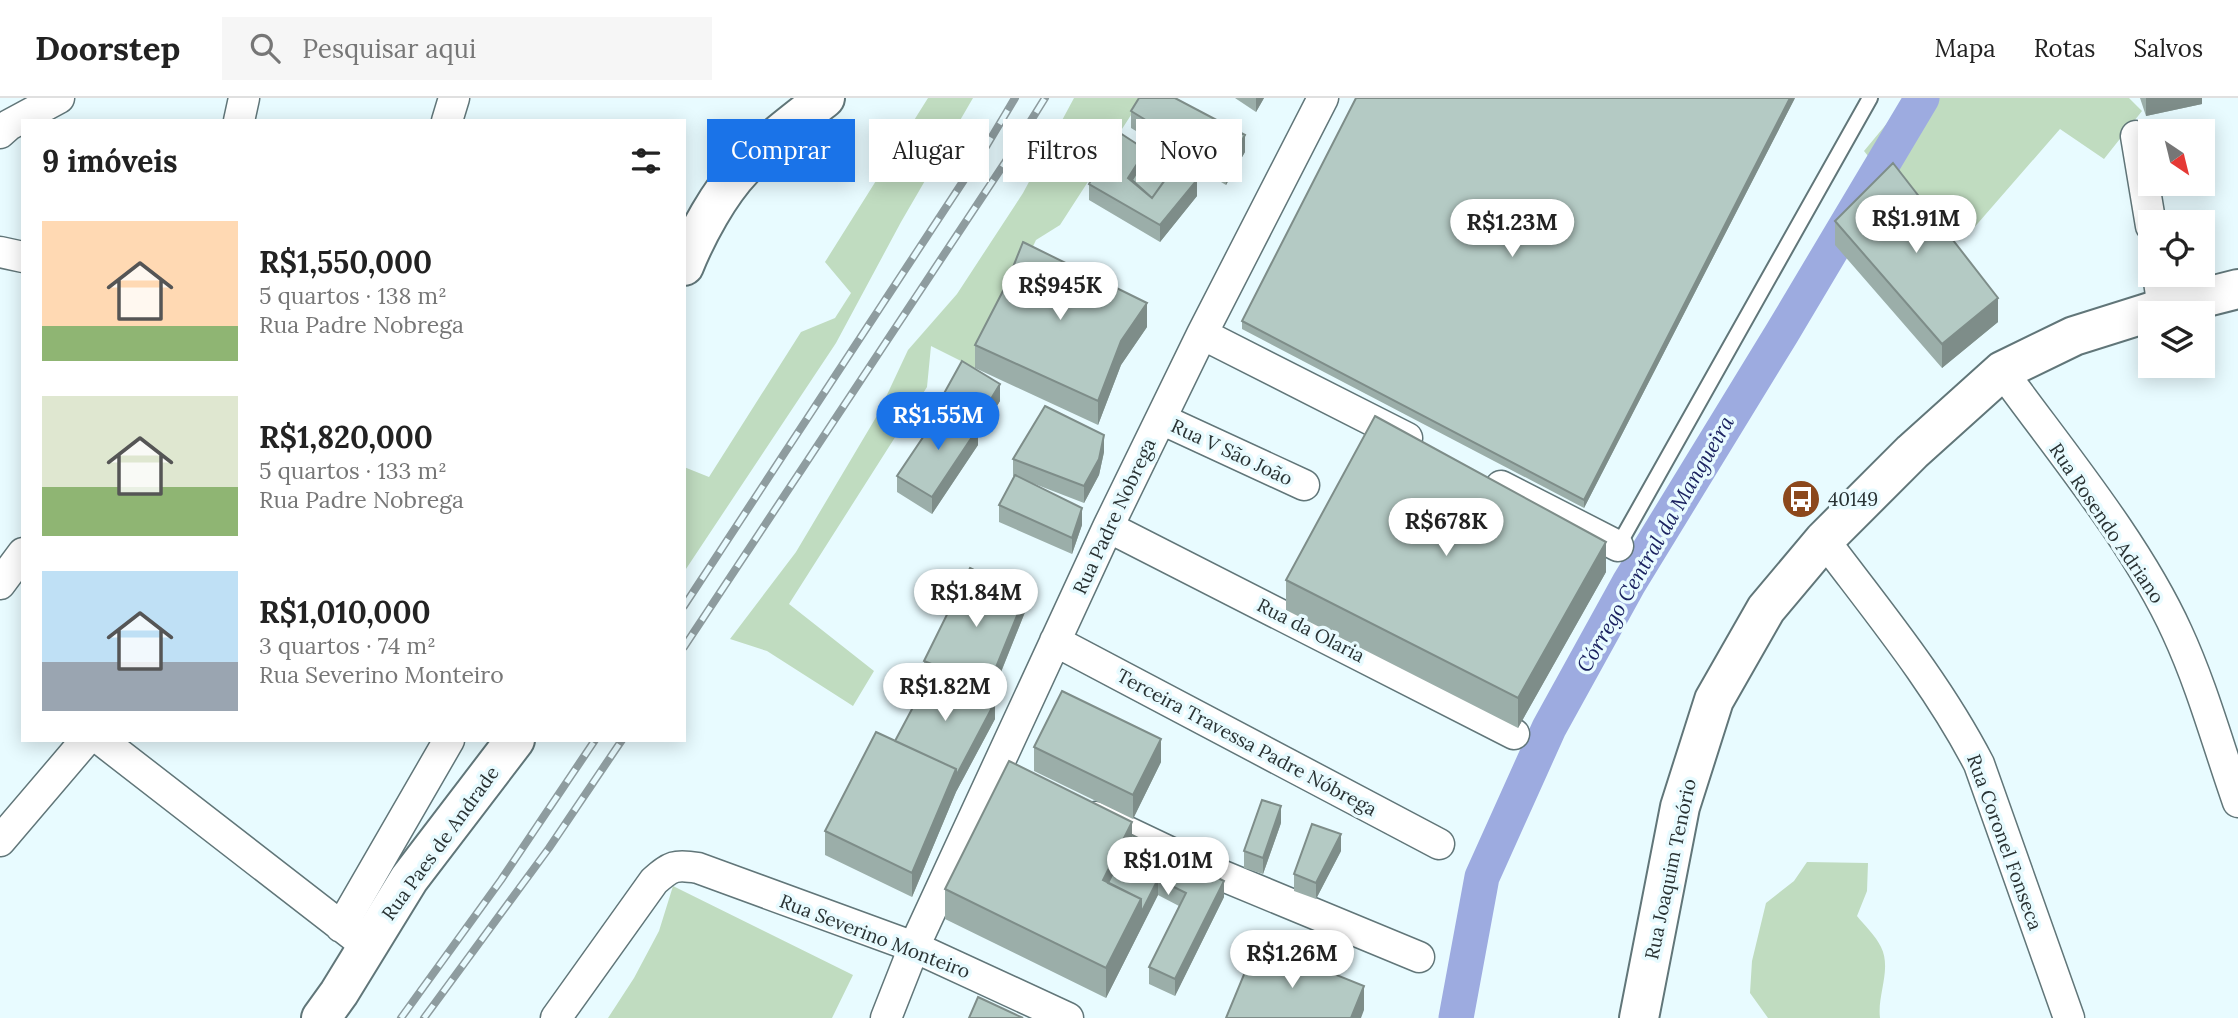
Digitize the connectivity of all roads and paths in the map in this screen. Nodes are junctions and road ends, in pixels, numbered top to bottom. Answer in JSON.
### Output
{"nodes":[{"id":1,"x":60,"y":98,"type":"edge"},
{"id":2,"x":244,"y":98,"type":"edge"},
{"id":3,"x":454,"y":98,"type":"edge"},
{"id":4,"x":825,"y":98,"type":"edge"},
{"id":5,"x":1322,"y":98,"type":"edge"},
{"id":6,"x":1870,"y":98,"type":"edge"},
{"id":7,"x":239,"y":119,"type":"edge"},
{"id":8,"x":448,"y":119,"type":"edge"},
{"id":9,"x":0,"y":133,"type":"edge"},
{"id":10,"x":2136,"y":136,"type":"dead end"},
{"id":11,"x":2148,"y":210,"type":"edge"},
{"id":12,"x":0,"y":251,"type":"edge"},
{"id":13,"x":21,"y":256,"type":"edge"},
{"id":14,"x":686,"y":262,"type":"edge"},
{"id":15,"x":2238,"y":289,"type":"edge"},
{"id":16,"x":2160,"y":291,"type":"edge"},
{"id":17,"x":1202,"y":334,"type":"junction"},
{"id":18,"x":2002,"y":371,"type":"junction"},
{"id":19,"x":1161,"y":419,"type":"junction"},
{"id":20,"x":1434,"y":452,"type":"edge"},
{"id":21,"x":1471,"y":471,"type":"edge"},
{"id":22,"x":1304,"y":485,"type":"dead end"},
{"id":23,"x":1108,"y":527,"type":"junction"},
{"id":24,"x":1824,"y":540,"type":"junction"},
{"id":25,"x":1618,"y":546,"type":"joint"},
{"id":26,"x":21,"y":556,"type":"edge"},
{"id":27,"x":0,"y":584,"type":"edge"},
{"id":28,"x":1055,"y":641,"type":"junction"},
{"id":29,"x":1514,"y":734,"type":"dead end"},
{"id":30,"x":84,"y":742,"type":"edge"},
{"id":31,"x":104,"y":742,"type":"edge"},
{"id":32,"x":448,"y":742,"type":"edge"},
{"id":33,"x":513,"y":742,"type":"edge"},
{"id":34,"x":2238,"y":802,"type":"edge"},
{"id":35,"x":1067,"y":803,"type":"edge"},
{"id":36,"x":0,"y":841,"type":"edge"},
{"id":37,"x":1438,"y":844,"type":"dead end"},
{"id":38,"x":354,"y":937,"type":"junction"},
{"id":39,"x":914,"y":947,"type":"junction"},
{"id":40,"x":1419,"y":957,"type":"dead end"},
{"id":41,"x":321,"y":1018,"type":"edge"},
{"id":42,"x":556,"y":1018,"type":"edge"},
{"id":43,"x":886,"y":1018,"type":"edge"},
{"id":44,"x":1069,"y":1018,"type":"edge"},
{"id":45,"x":1639,"y":1018,"type":"edge"},
{"id":46,"x":2069,"y":1018,"type":"edge"}],
"edges":[{"from":1,"to":9,"type":"street"},
{"from":2,"to":7,"type":"street"},
{"from":3,"to":8,"type":"street"},
{"from":4,"to":14,"type":"street"},
{"from":5,"to":17,"type":"street","name":"Rua Padre Nobrega"},
{"from":6,"to":25,"type":"lane"},
{"from":10,"to":11,"type":"street"},
{"from":12,"to":13,"type":"street"},
{"from":15,"to":16,"type":"street","name":"Rua Joaquim Tenório"},
{"from":16,"to":18,"type":"street","name":"Rua Joaquim Tenório"},
{"from":17,"to":19,"type":"street","name":"Rua Padre Nobrega"},
{"from":17,"to":20,"type":"street"},
{"from":18,"to":24,"type":"street","name":"Rua Joaquim Tenório"},
{"from":18,"to":34,"type":"street","name":"Rua Rosendo Adriano"},
{"from":19,"to":22,"type":"street","name":"Rua V São João"},
{"from":19,"to":23,"type":"street","name":"Rua Padre Nobrega"},
{"from":21,"to":25,"type":"street"},
{"from":23,"to":28,"type":"street","name":"Rua Padre Nobrega"},
{"from":23,"to":29,"type":"street","name":"Rua da Olaria"},
{"from":24,"to":45,"type":"street","name":"Rua Joaquim Tenório"},
{"from":24,"to":46,"type":"street","name":"Rua Coronel Fonseca"},
{"from":26,"to":27,"type":"street"},
{"from":28,"to":37,"type":"street","name":"Terceira Travessa Padre Nóbrega"},
{"from":28,"to":39,"type":"street","name":"Rua Padre Nobrega"},
{"from":30,"to":36,"type":"street"},
{"from":31,"to":38,"type":"street"},
{"from":32,"to":38,"type":"street"},
{"from":33,"to":38,"type":"street","name":"Rua Paes de Andrade"},
{"from":35,"to":40,"type":"street"},
{"from":38,"to":41,"type":"street","name":"Rua Paes de Andrade"},
{"from":39,"to":42,"type":"street","name":"Rua Severino Monteiro"},
{"from":39,"to":43,"type":"street","name":"Rua Padre Nobrega"},
{"from":39,"to":44,"type":"street","name":"Rua Severino Monteiro"}]}
